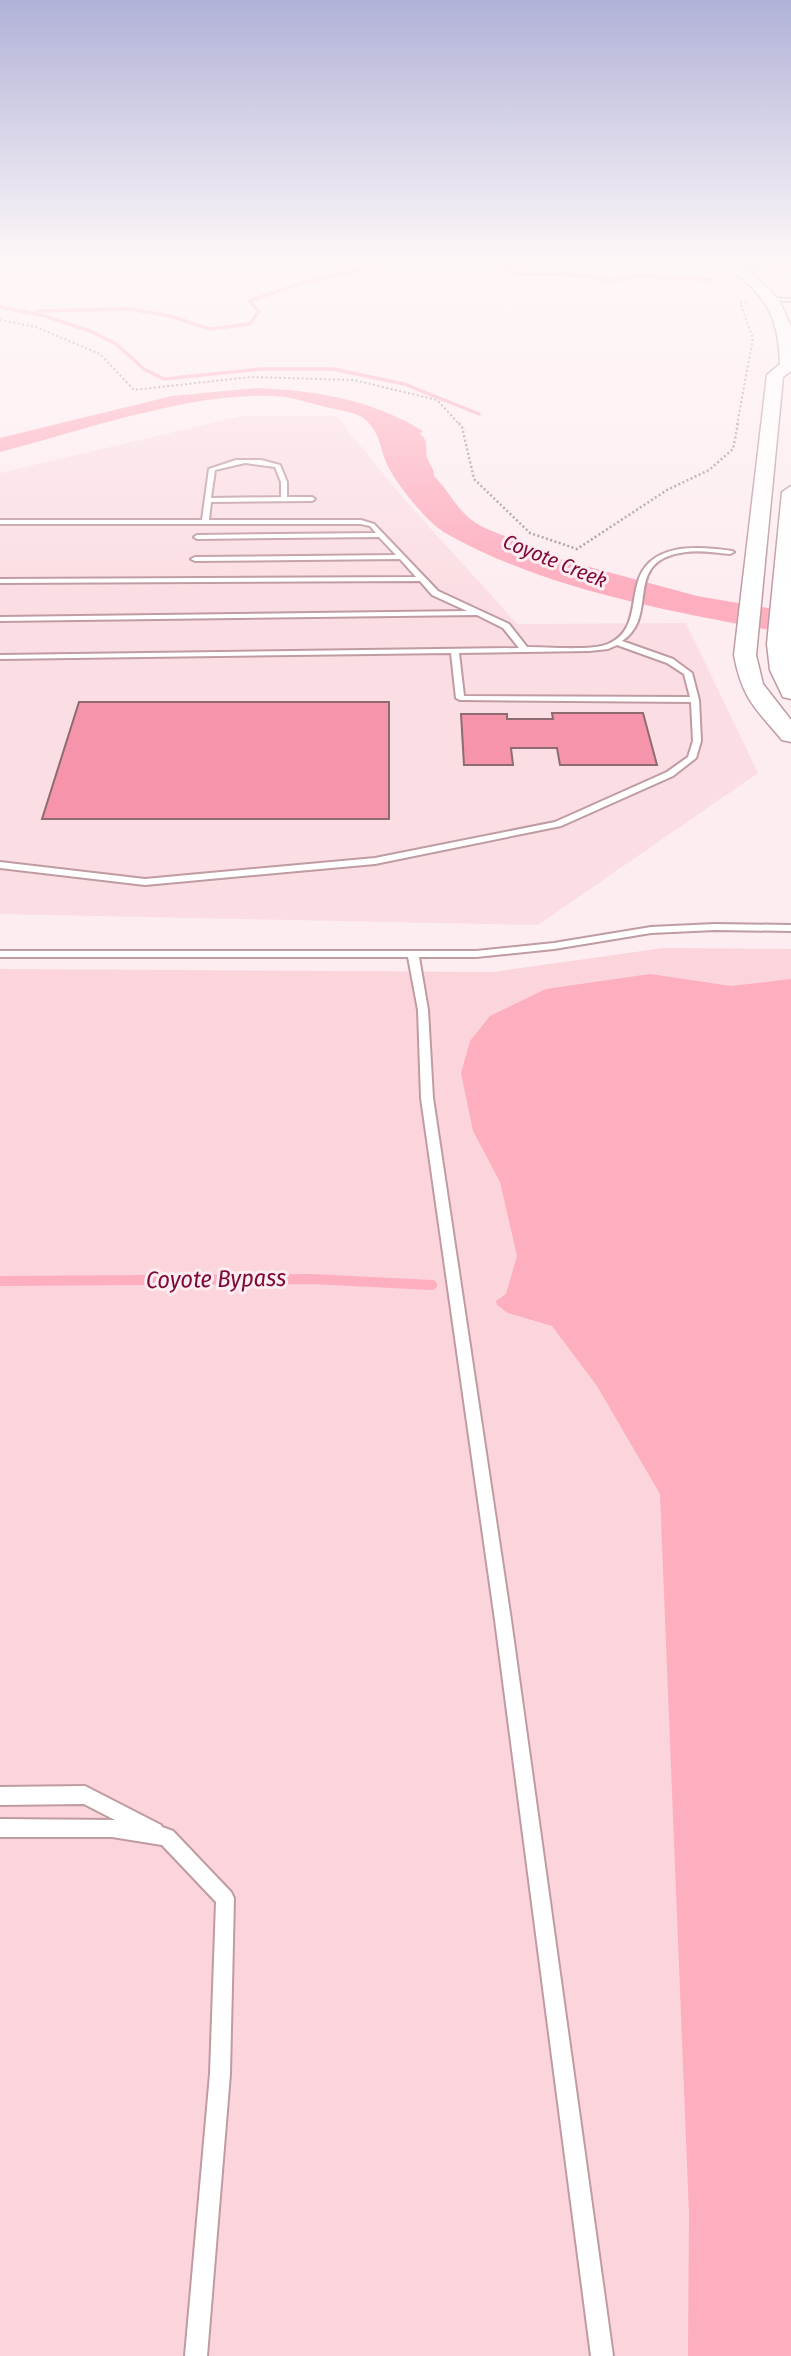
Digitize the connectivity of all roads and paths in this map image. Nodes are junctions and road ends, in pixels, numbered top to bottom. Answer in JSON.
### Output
{"nodes":[{"id":1,"x":114,"y":369,"type":"edge"},
{"id":2,"x":747,"y":369,"type":"edge"},
{"id":3,"x":786,"y":369,"type":"edge"},
{"id":4,"x":791,"y":492,"type":"edge"},
{"id":5,"x":284,"y":499,"type":"junction"},
{"id":6,"x":312,"y":499,"type":"dead end"},
{"id":7,"x":208,"y":500,"type":"junction"},
{"id":8,"x":205,"y":521,"type":"junction"},
{"id":9,"x":0,"y":522,"type":"edge"},
{"id":10,"x":380,"y":535,"type":"junction"},
{"id":11,"x":197,"y":537,"type":"dead end"},
{"id":12,"x":730,"y":552,"type":"joint"},
{"id":13,"x":400,"y":557,"type":"junction"},
{"id":14,"x":755,"y":558,"type":"junction"},
{"id":15,"x":195,"y":559,"type":"dead end"},
{"id":16,"x":788,"y":564,"type":"edge"},
{"id":17,"x":422,"y":579,"type":"junction"},
{"id":18,"x":0,"y":581,"type":"edge"},
{"id":19,"x":480,"y":613,"type":"junction"},
{"id":20,"x":0,"y":619,"type":"edge"},
{"id":21,"x":616,"y":642,"type":"junction"},
{"id":22,"x":525,"y":650,"type":"junction"},
{"id":23,"x":455,"y":651,"type":"junction"},
{"id":24,"x":0,"y":657,"type":"edge"},
{"id":25,"x":791,"y":692,"type":"edge"},
{"id":26,"x":695,"y":700,"type":"junction"},
{"id":27,"x":791,"y":735,"type":"edge"},
{"id":28,"x":0,"y":865,"type":"edge"},
{"id":29,"x":791,"y":928,"type":"edge"},
{"id":30,"x":0,"y":954,"type":"edge"},
{"id":31,"x":413,"y":954,"type":"junction"},
{"id":32,"x":0,"y":1796,"type":"edge"},
{"id":33,"x":0,"y":1828,"type":"edge"},
{"id":34,"x":167,"y":1837,"type":"junction"},
{"id":35,"x":196,"y":2356,"type":"edge"},
{"id":36,"x":602,"y":2356,"type":"edge"}],
"edges":[{"from":1,"to":2,"type":"path"},
{"from":3,"to":14,"type":"main road"},
{"from":4,"to":16,"type":"main road"},
{"from":5,"to":6,"type":"lane"},
{"from":5,"to":7,"type":"lane"},
{"from":5,"to":7,"type":"lane"},
{"from":7,"to":8,"type":"lane"},
{"from":8,"to":9,"type":"lane"},
{"from":8,"to":10,"type":"lane"},
{"from":10,"to":11,"type":"lane"},
{"from":10,"to":13,"type":"lane"},
{"from":12,"to":14,"type":"main road"},
{"from":12,"to":21,"type":"lane"},
{"from":13,"to":15,"type":"lane"},
{"from":13,"to":17,"type":"lane"},
{"from":14,"to":16,"type":"main road"},
{"from":14,"to":27,"type":"main road"},
{"from":16,"to":25,"type":"main road"},
{"from":17,"to":18,"type":"lane"},
{"from":17,"to":19,"type":"lane"},
{"from":19,"to":20,"type":"lane"},
{"from":19,"to":22,"type":"lane"},
{"from":21,"to":22,"type":"lane"},
{"from":21,"to":26,"type":"lane"},
{"from":22,"to":23,"type":"lane"},
{"from":23,"to":24,"type":"lane"},
{"from":23,"to":26,"type":"lane"},
{"from":26,"to":28,"type":"lane"},
{"from":29,"to":31,"type":"lane"},
{"from":30,"to":31,"type":"lane"},
{"from":31,"to":36,"type":"lane"},
{"from":32,"to":34,"type":"lane"},
{"from":33,"to":34,"type":"lane"},
{"from":34,"to":35,"type":"lane"}]}
